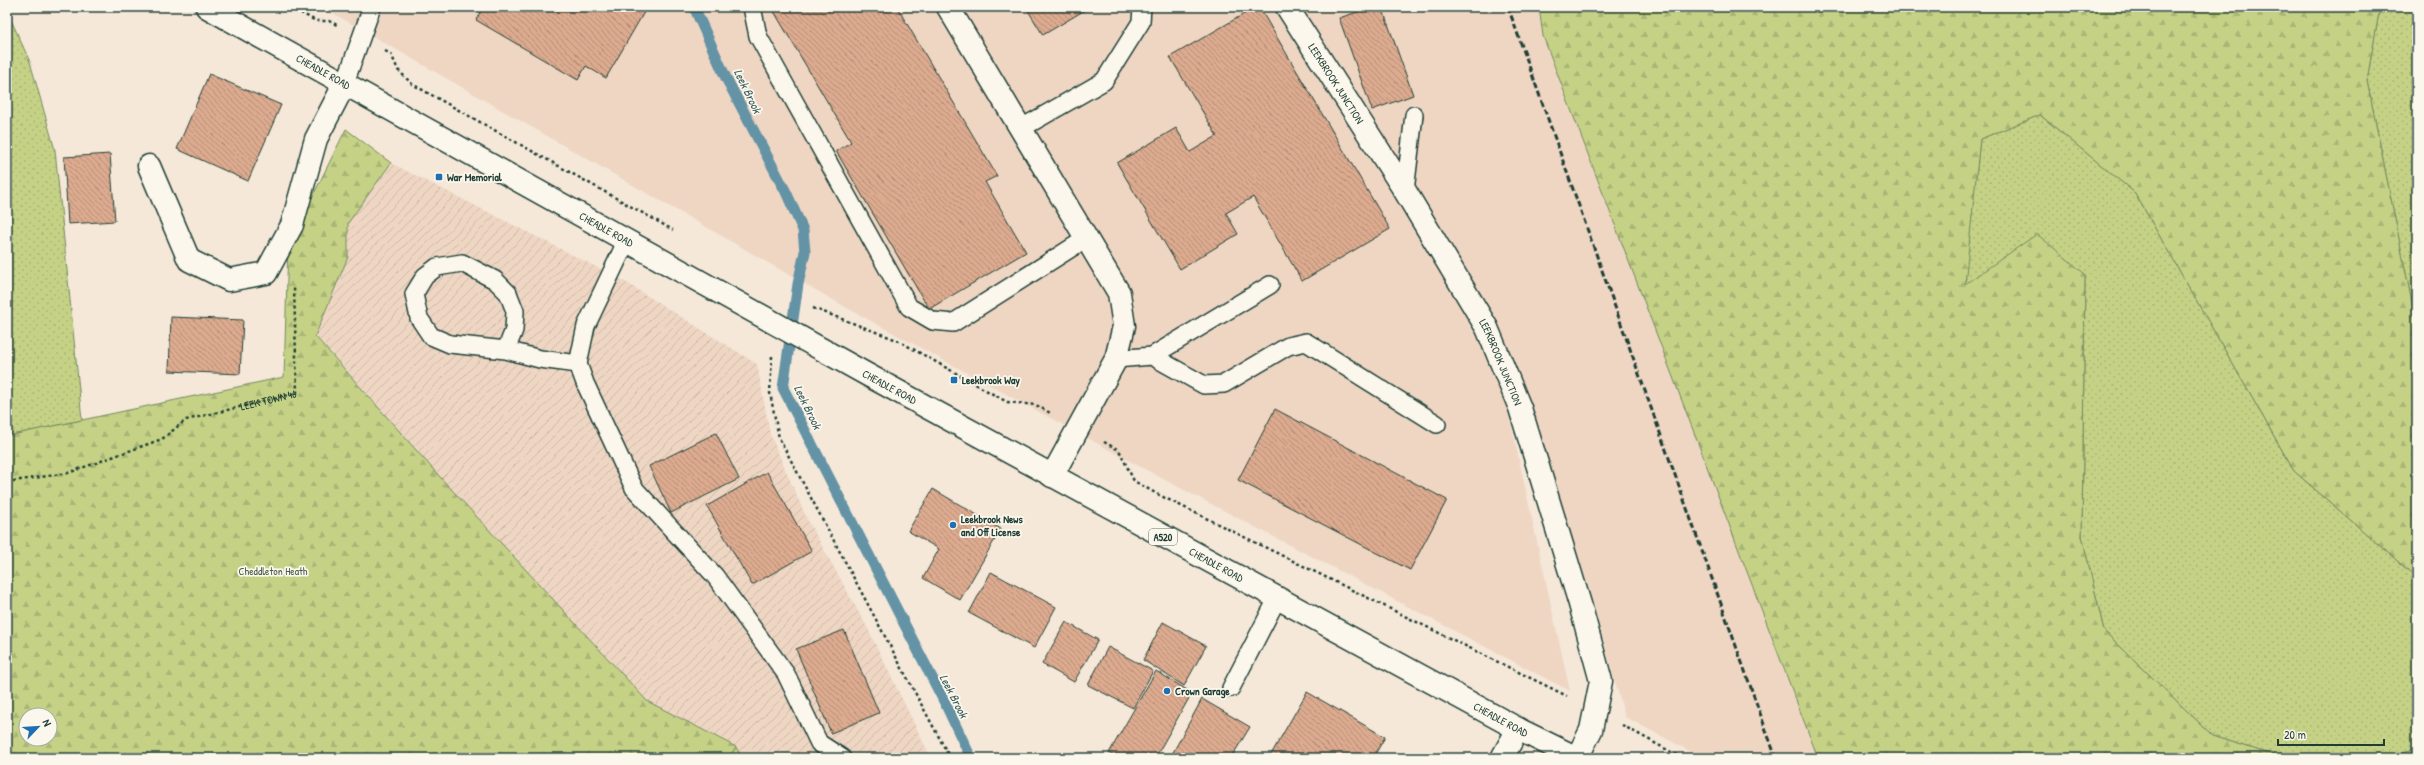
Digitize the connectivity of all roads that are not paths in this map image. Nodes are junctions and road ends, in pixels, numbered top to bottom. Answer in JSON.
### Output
{"nodes":[{"id":1,"x":207,"y":7,"type":"edge"},
{"id":2,"x":372,"y":7,"type":"edge"},
{"id":3,"x":752,"y":7,"type":"edge"},
{"id":4,"x":948,"y":7,"type":"edge"},
{"id":5,"x":1142,"y":7,"type":"edge"},
{"id":6,"x":1287,"y":7,"type":"edge"},
{"id":7,"x":344,"y":83,"type":"junction"},
{"id":8,"x":1414,"y":115,"type":"dead end"},
{"id":9,"x":1020,"y":129,"type":"junction"},
{"id":10,"x":149,"y":166,"type":"dead end"},
{"id":11,"x":1405,"y":191,"type":"junction"},
{"id":12,"x":1087,"y":238,"type":"junction"},
{"id":13,"x":627,"y":240,"type":"junction"},
{"id":14,"x":1270,"y":285,"type":"dead end"},
{"id":15,"x":506,"y":350,"type":"junction"},
{"id":16,"x":1152,"y":356,"type":"junction"},
{"id":17,"x":1116,"y":359,"type":"junction"},
{"id":18,"x":578,"y":364,"type":"junction"},
{"id":19,"x":1437,"y":424,"type":"dead end"},
{"id":20,"x":1052,"y":476,"type":"junction"},
{"id":21,"x":1277,"y":599,"type":"junction"},
{"id":22,"x":1231,"y":688,"type":"dead end"},
{"id":23,"x":1518,"y":729,"type":"junction"},
{"id":24,"x":842,"y":758,"type":"edge"},
{"id":25,"x":1502,"y":758,"type":"edge"},
{"id":26,"x":1577,"y":758,"type":"edge"}],
"edges":[{"from":1,"to":7,"type":"main road","name":"CHEADLE ROAD","number":"A520"},
{"from":2,"to":7,"type":"lane"},
{"from":3,"to":12,"type":"lane"},
{"from":4,"to":9,"type":"main road"},
{"from":5,"to":9,"type":"lane"},
{"from":6,"to":11,"type":"main road","name":"LEEKBROOK JUNCTION"},
{"from":7,"to":10,"type":"main road"},
{"from":7,"to":13,"type":"main road","name":"CHEADLE ROAD","number":"A520"},
{"from":8,"to":11,"type":"lane"},
{"from":9,"to":12,"type":"main road"},
{"from":11,"to":26,"type":"main road","name":"LEEKBROOK JUNCTION"},
{"from":12,"to":17,"type":"main road"},
{"from":13,"to":18,"type":"lane"},
{"from":13,"to":20,"type":"main road","name":"CHEADLE ROAD","number":"A520"},
{"from":14,"to":16,"type":"lane"},
{"from":15,"to":15,"type":"lane"},
{"from":15,"to":18,"type":"lane"},
{"from":16,"to":17,"type":"lane"},
{"from":16,"to":19,"type":"lane"},
{"from":17,"to":20,"type":"main road"},
{"from":18,"to":24,"type":"lane"},
{"from":20,"to":21,"type":"main road","name":"CHEADLE ROAD","number":"A520"},
{"from":21,"to":22,"type":"lane"},
{"from":21,"to":23,"type":"main road","name":"CHEADLE ROAD","number":"A520"},
{"from":23,"to":25,"type":"main road"},
{"from":23,"to":26,"type":"main road","name":"CHEADLE ROAD","number":"A520"}]}
